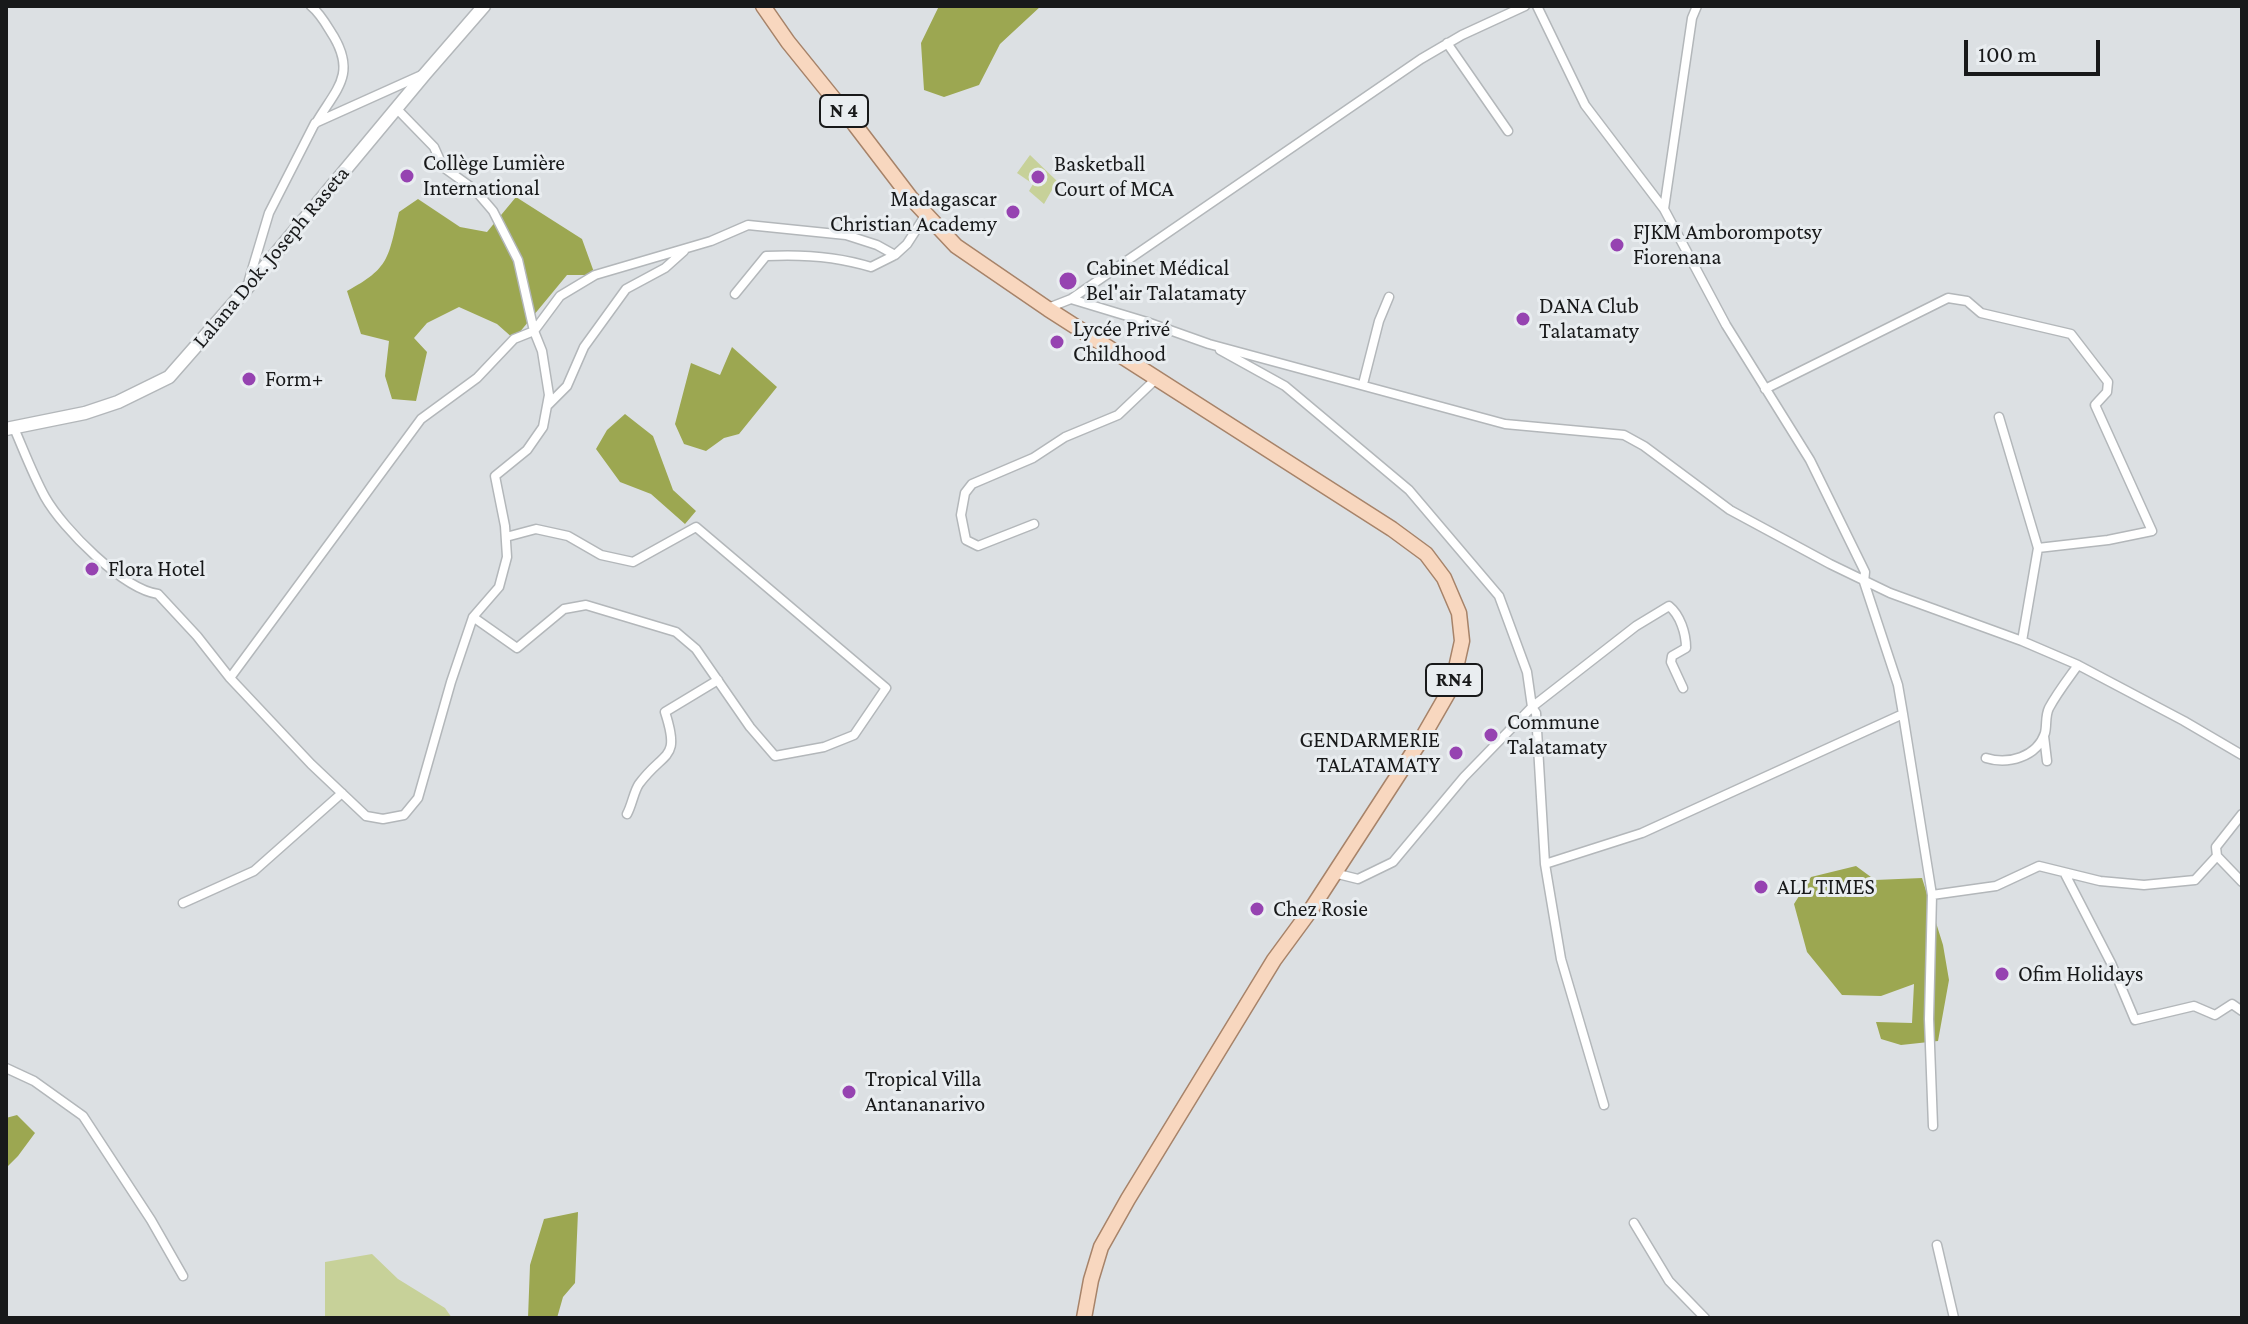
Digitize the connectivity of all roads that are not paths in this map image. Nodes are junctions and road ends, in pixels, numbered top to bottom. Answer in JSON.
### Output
{"nodes":[{"id":1,"x":311,"y":6,"type":"edge"},
{"id":2,"x":484,"y":6,"type":"edge"},
{"id":3,"x":763,"y":6,"type":"edge"},
{"id":4,"x":1525,"y":6,"type":"edge"},
{"id":5,"x":1537,"y":6,"type":"edge"},
{"id":6,"x":1697,"y":6,"type":"edge"},
{"id":7,"x":1447,"y":43,"type":"junction"},
{"id":8,"x":425,"y":74,"type":"junction"},
{"id":9,"x":396,"y":108,"type":"junction"},
{"id":10,"x":315,"y":123,"type":"junction"},
{"id":11,"x":1508,"y":131,"type":"dead end"},
{"id":12,"x":1664,"y":209,"type":"junction"},
{"id":13,"x":925,"y":216,"type":"junction"},
{"id":14,"x":687,"y":248,"type":"junction"},
{"id":15,"x":895,"y":255,"type":"junction"},
{"id":16,"x":247,"y":288,"type":"junction"},
{"id":17,"x":735,"y":294,"type":"dead end"},
{"id":18,"x":1389,"y":297,"type":"dead end"},
{"id":19,"x":1071,"y":299,"type":"junction"},
{"id":20,"x":1048,"y":309,"type":"junction"},
{"id":21,"x":534,"y":331,"type":"junction"},
{"id":22,"x":1209,"y":344,"type":"junction"},
{"id":23,"x":1157,"y":378,"type":"junction"},
{"id":24,"x":1363,"y":384,"type":"junction"},
{"id":25,"x":1765,"y":389,"type":"junction"},
{"id":26,"x":547,"y":406,"type":"junction"},
{"id":27,"x":1999,"y":417,"type":"dead end"},
{"id":28,"x":10,"y":429,"type":"edge"},
{"id":29,"x":1034,"y":524,"type":"dead end"},
{"id":30,"x":506,"y":537,"type":"junction"},
{"id":31,"x":2038,"y":548,"type":"junction"},
{"id":32,"x":1864,"y":582,"type":"junction"},
{"id":33,"x":473,"y":617,"type":"junction"},
{"id":34,"x":2022,"y":641,"type":"junction"},
{"id":35,"x":2078,"y":665,"type":"junction"},
{"id":36,"x":230,"y":678,"type":"junction"},
{"id":37,"x":718,"y":680,"type":"junction"},
{"id":38,"x":1683,"y":688,"type":"dead end"},
{"id":39,"x":1532,"y":707,"type":"junction"},
{"id":40,"x":1903,"y":714,"type":"junction"},
{"id":41,"x":2044,"y":735,"type":"junction"},
{"id":42,"x":2242,"y":755,"type":"edge"},
{"id":43,"x":1986,"y":758,"type":"dead end"},
{"id":44,"x":2047,"y":761,"type":"dead end"},
{"id":45,"x":342,"y":793,"type":"junction"},
{"id":46,"x":627,"y":814,"type":"dead end"},
{"id":47,"x":2242,"y":814,"type":"edge"},
{"id":48,"x":2217,"y":856,"type":"junction"},
{"id":49,"x":1545,"y":864,"type":"junction"},
{"id":50,"x":1334,"y":873,"type":"junction"},
{"id":51,"x":2065,"y":874,"type":"junction"},
{"id":52,"x":2242,"y":882,"type":"edge"},
{"id":53,"x":1932,"y":895,"type":"junction"},
{"id":54,"x":183,"y":903,"type":"dead end"},
{"id":55,"x":2242,"y":1011,"type":"edge"},
{"id":56,"x":6,"y":1068,"type":"edge"},
{"id":57,"x":1604,"y":1105,"type":"dead end"},
{"id":58,"x":1933,"y":1126,"type":"dead end"},
{"id":59,"x":1634,"y":1223,"type":"dead end"},
{"id":60,"x":1937,"y":1245,"type":"dead end"},
{"id":61,"x":183,"y":1276,"type":"dead end"},
{"id":62,"x":1084,"y":1318,"type":"edge"},
{"id":63,"x":1705,"y":1318,"type":"edge"},
{"id":64,"x":1954,"y":1318,"type":"edge"}],
"edges":[{"from":1,"to":10,"type":"street"},
{"from":2,"to":8,"type":"main road","name":"Lalana Dok. Joseph Raseta"},
{"from":3,"to":13,"type":"main road","number":"N 4"},
{"from":4,"to":7,"type":"street"},
{"from":5,"to":12,"type":"street"},
{"from":6,"to":12,"type":"street"},
{"from":7,"to":11,"type":"street"},
{"from":7,"to":19,"type":"street"},
{"from":8,"to":9,"type":"main road","name":"Lalana Dok. Joseph Raseta"},
{"from":8,"to":10,"type":"street"},
{"from":9,"to":16,"type":"main road","name":"Lalana Dok. Joseph Raseta"},
{"from":9,"to":21,"type":"street"},
{"from":10,"to":16,"type":"street"},
{"from":12,"to":25,"type":"street"},
{"from":13,"to":15,"type":"street"},
{"from":13,"to":20,"type":"main road","number":"RN4"},
{"from":14,"to":15,"type":"street"},
{"from":14,"to":21,"type":"street"},
{"from":14,"to":26,"type":"street"},
{"from":15,"to":17,"type":"street"},
{"from":16,"to":28,"type":"main road","name":"Lalana Dok. Joseph Raseta"},
{"from":18,"to":24,"type":"street"},
{"from":19,"to":20,"type":"street"},
{"from":19,"to":22,"type":"street"},
{"from":20,"to":23,"type":"main road","number":"RN4"},
{"from":21,"to":26,"type":"street"},
{"from":21,"to":36,"type":"street"},
{"from":22,"to":24,"type":"street"},
{"from":22,"to":39,"type":"street"},
{"from":23,"to":29,"type":"street"},
{"from":23,"to":50,"type":"main road","number":"RN4"},
{"from":24,"to":32,"type":"street"},
{"from":25,"to":31,"type":"street"},
{"from":25,"to":32,"type":"street"},
{"from":26,"to":30,"type":"street"},
{"from":27,"to":31,"type":"street"},
{"from":28,"to":36,"type":"street"},
{"from":30,"to":33,"type":"street"},
{"from":30,"to":37,"type":"street"},
{"from":31,"to":34,"type":"street"},
{"from":32,"to":34,"type":"street"},
{"from":32,"to":40,"type":"street"},
{"from":33,"to":37,"type":"street"},
{"from":33,"to":45,"type":"street"},
{"from":34,"to":35,"type":"street"},
{"from":35,"to":41,"type":"street"},
{"from":35,"to":42,"type":"street"},
{"from":36,"to":45,"type":"street"},
{"from":37,"to":46,"type":"street"},
{"from":38,"to":39,"type":"street"},
{"from":39,"to":49,"type":"street"},
{"from":39,"to":50,"type":"street"},
{"from":40,"to":49,"type":"street"},
{"from":40,"to":53,"type":"street"},
{"from":41,"to":43,"type":"street"},
{"from":41,"to":44,"type":"street"},
{"from":45,"to":54,"type":"street"},
{"from":47,"to":48,"type":"street"},
{"from":48,"to":51,"type":"street"},
{"from":48,"to":52,"type":"street"},
{"from":49,"to":57,"type":"street"},
{"from":50,"to":62,"type":"main road","number":"RN4"},
{"from":51,"to":53,"type":"street"},
{"from":51,"to":55,"type":"street"},
{"from":53,"to":58,"type":"street"},
{"from":56,"to":61,"type":"street"},
{"from":59,"to":63,"type":"street"},
{"from":60,"to":64,"type":"street"}]}
